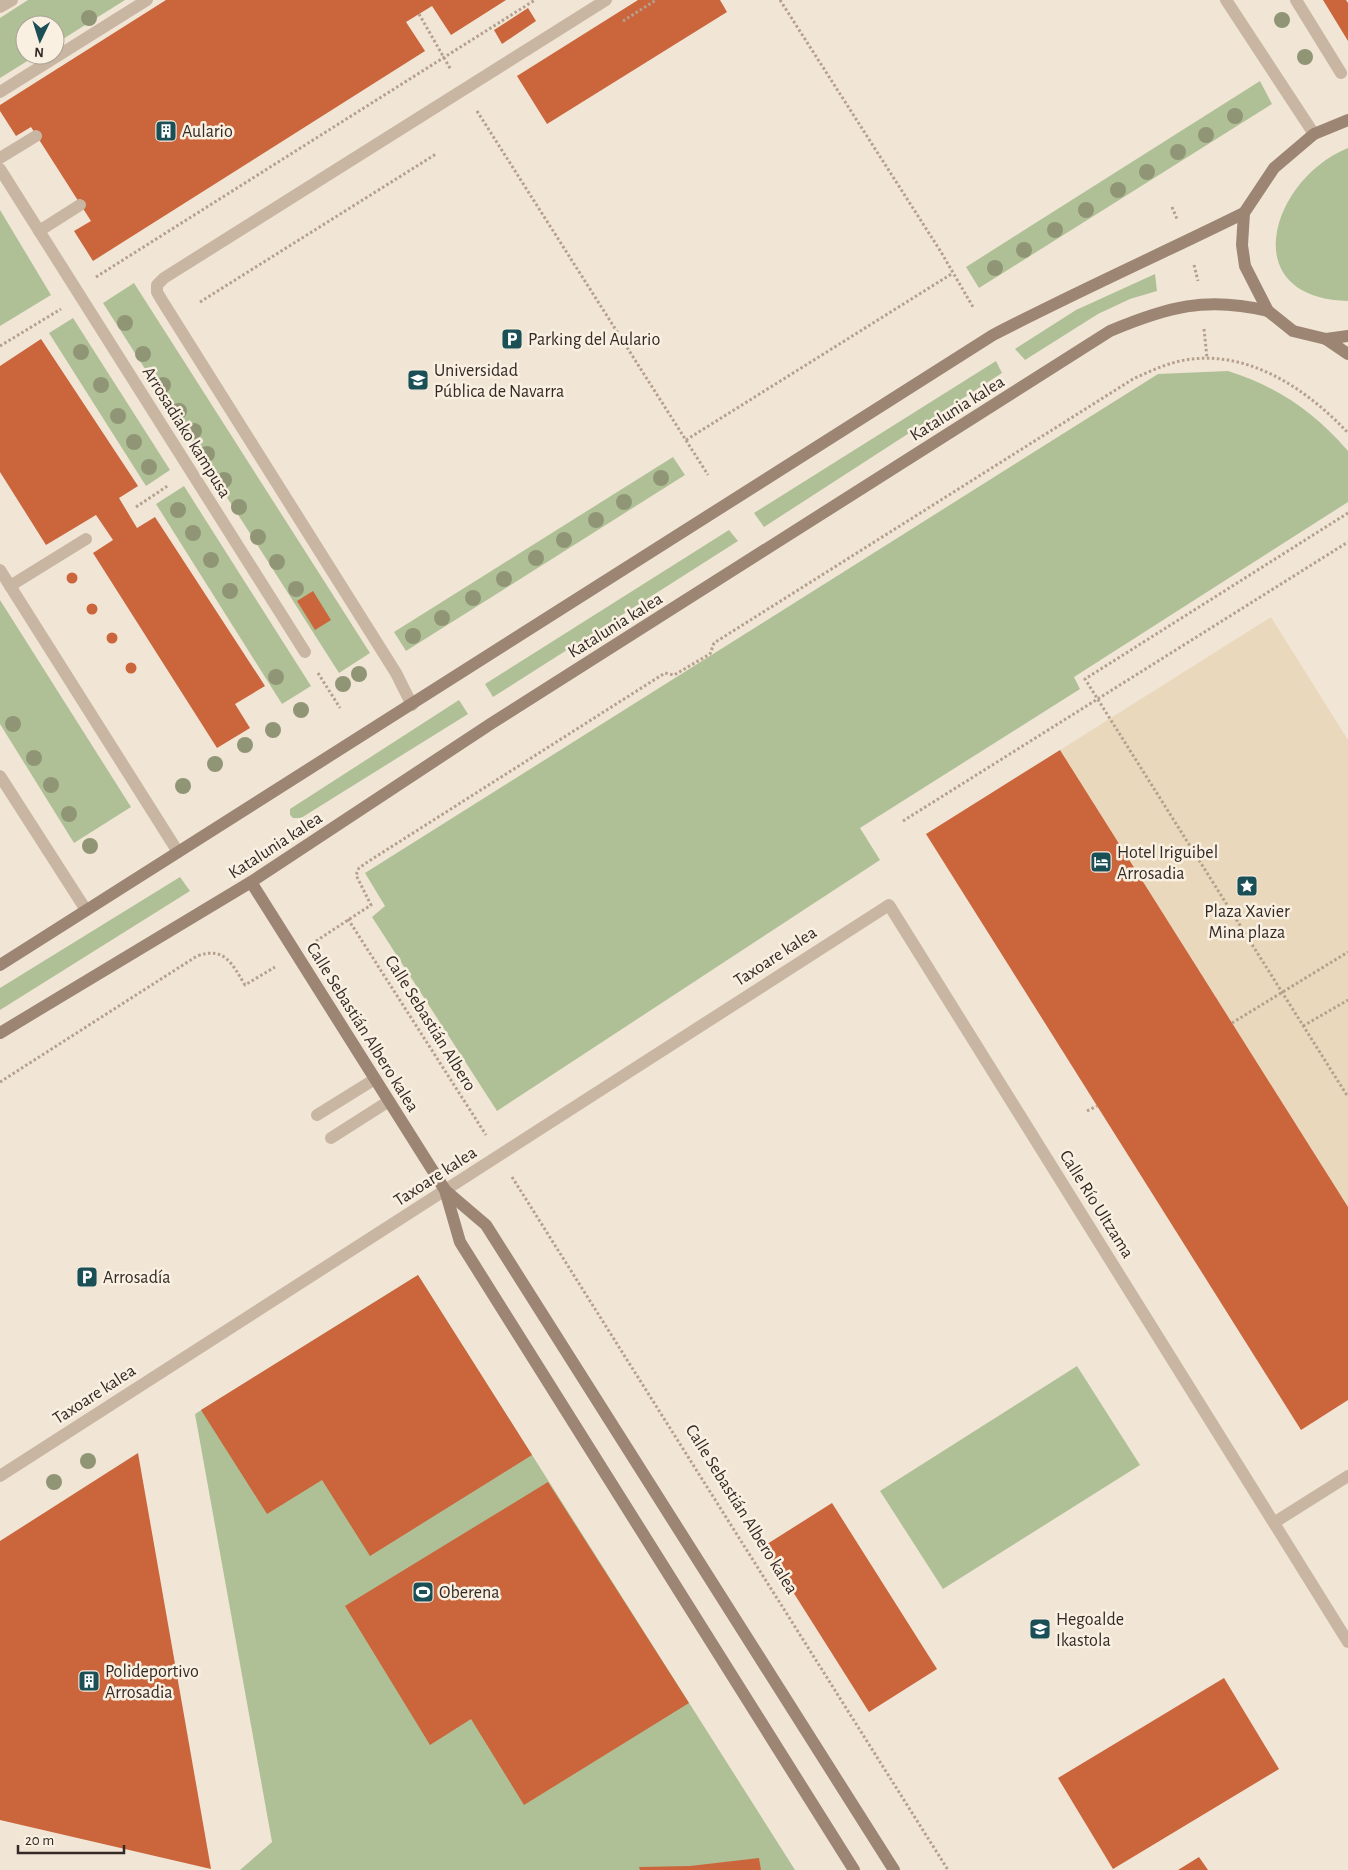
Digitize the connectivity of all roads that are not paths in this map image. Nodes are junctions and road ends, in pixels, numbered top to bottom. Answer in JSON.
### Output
{"nodes":[{"id":1,"x":12,"y":0,"type":"edge"},
{"id":2,"x":147,"y":0,"type":"edge"},
{"id":3,"x":606,"y":0,"type":"edge"},
{"id":4,"x":1226,"y":0,"type":"edge"},
{"id":5,"x":1296,"y":0,"type":"edge"},
{"id":6,"x":0,"y":7,"type":"edge"},
{"id":7,"x":1341,"y":73,"type":"dead end"},
{"id":8,"x":0,"y":92,"type":"edge"},
{"id":9,"x":1348,"y":120,"type":"edge"},
{"id":10,"x":1314,"y":134,"type":"junction"},
{"id":11,"x":36,"y":136,"type":"dead end"},
{"id":12,"x":0,"y":158,"type":"edge"},
{"id":13,"x":0,"y":169,"type":"edge"},
{"id":14,"x":80,"y":205,"type":"dead end"},
{"id":15,"x":1244,"y":213,"type":"junction"},
{"id":16,"x":39,"y":231,"type":"junction"},
{"id":17,"x":1268,"y":311,"type":"junction"},
{"id":18,"x":1348,"y":336,"type":"edge"},
{"id":19,"x":1326,"y":339,"type":"junction"},
{"id":20,"x":1348,"y":354,"type":"edge"},
{"id":21,"x":86,"y":539,"type":"dead end"},
{"id":22,"x":0,"y":570,"type":"edge"},
{"id":23,"x":10,"y":586,"type":"junction"},
{"id":24,"x":305,"y":652,"type":"dead end"},
{"id":25,"x":412,"y":705,"type":"junction"},
{"id":26,"x":0,"y":776,"type":"edge"},
{"id":27,"x":178,"y":852,"type":"junction"},
{"id":28,"x":251,"y":882,"type":"junction"},
{"id":29,"x":889,"y":904,"type":"joint"},
{"id":30,"x":86,"y":910,"type":"junction"},
{"id":31,"x":0,"y":965,"type":"edge"},
{"id":32,"x":0,"y":1033,"type":"edge"},
{"id":33,"x":375,"y":1079,"type":"junction"},
{"id":34,"x":389,"y":1101,"type":"junction"},
{"id":35,"x":317,"y":1115,"type":"dead end"},
{"id":36,"x":331,"y":1138,"type":"dead end"},
{"id":37,"x":445,"y":1190,"type":"junction"},
{"id":38,"x":0,"y":1476,"type":"edge"},
{"id":39,"x":1348,"y":1476,"type":"edge"},
{"id":40,"x":1275,"y":1522,"type":"junction"},
{"id":41,"x":1348,"y":1642,"type":"edge"},
{"id":42,"x":854,"y":1870,"type":"edge"},
{"id":43,"x":894,"y":1870,"type":"edge"}],
"edges":[{"from":1,"to":6,"type":"street"},
{"from":2,"to":8,"type":"street"},
{"from":3,"to":25,"type":"street"},
{"from":4,"to":10,"type":"street"},
{"from":5,"to":7,"type":"street"},
{"from":9,"to":10,"type":"street"},
{"from":10,"to":15,"type":"street"},
{"from":11,"to":12,"type":"street"},
{"from":13,"to":16,"type":"street","name":"Arrosadiako kampusa"},
{"from":14,"to":16,"type":"street"},
{"from":15,"to":17,"type":"street"},
{"from":15,"to":25,"type":"street"},
{"from":16,"to":24,"type":"street","name":"Arrosadiako kampusa"},
{"from":17,"to":19,"type":"street"},
{"from":17,"to":28,"type":"street","name":"Katalunia kalea"},
{"from":18,"to":19,"type":"street"},
{"from":19,"to":20,"type":"street"},
{"from":21,"to":23,"type":"street"},
{"from":22,"to":23,"type":"street"},
{"from":23,"to":27,"type":"street"},
{"from":25,"to":27,"type":"street"},
{"from":26,"to":30,"type":"street"},
{"from":27,"to":30,"type":"street"},
{"from":28,"to":32,"type":"street","name":"Katalunia kalea"},
{"from":28,"to":33,"type":"street","name":"Calle Sebastián Albero kalea"},
{"from":29,"to":37,"type":"street","name":"Taxoare kalea"},
{"from":29,"to":40,"type":"street","name":"Calle Río Ultzama"},
{"from":30,"to":31,"type":"street"},
{"from":33,"to":34,"type":"street","name":"Calle Sebastián Albero kalea"},
{"from":33,"to":35,"type":"street"},
{"from":34,"to":36,"type":"street"},
{"from":34,"to":37,"type":"street","name":"Calle Sebastián Albero kalea"},
{"from":37,"to":38,"type":"street","name":"Taxoare kalea"},
{"from":37,"to":42,"type":"street","name":"Calle Sebastián Albero kalea"},
{"from":37,"to":43,"type":"street","name":"Calle Sebastián Albero kalea"},
{"from":39,"to":40,"type":"street"},
{"from":40,"to":41,"type":"street","name":"Calle Río Ultzama"}]}
